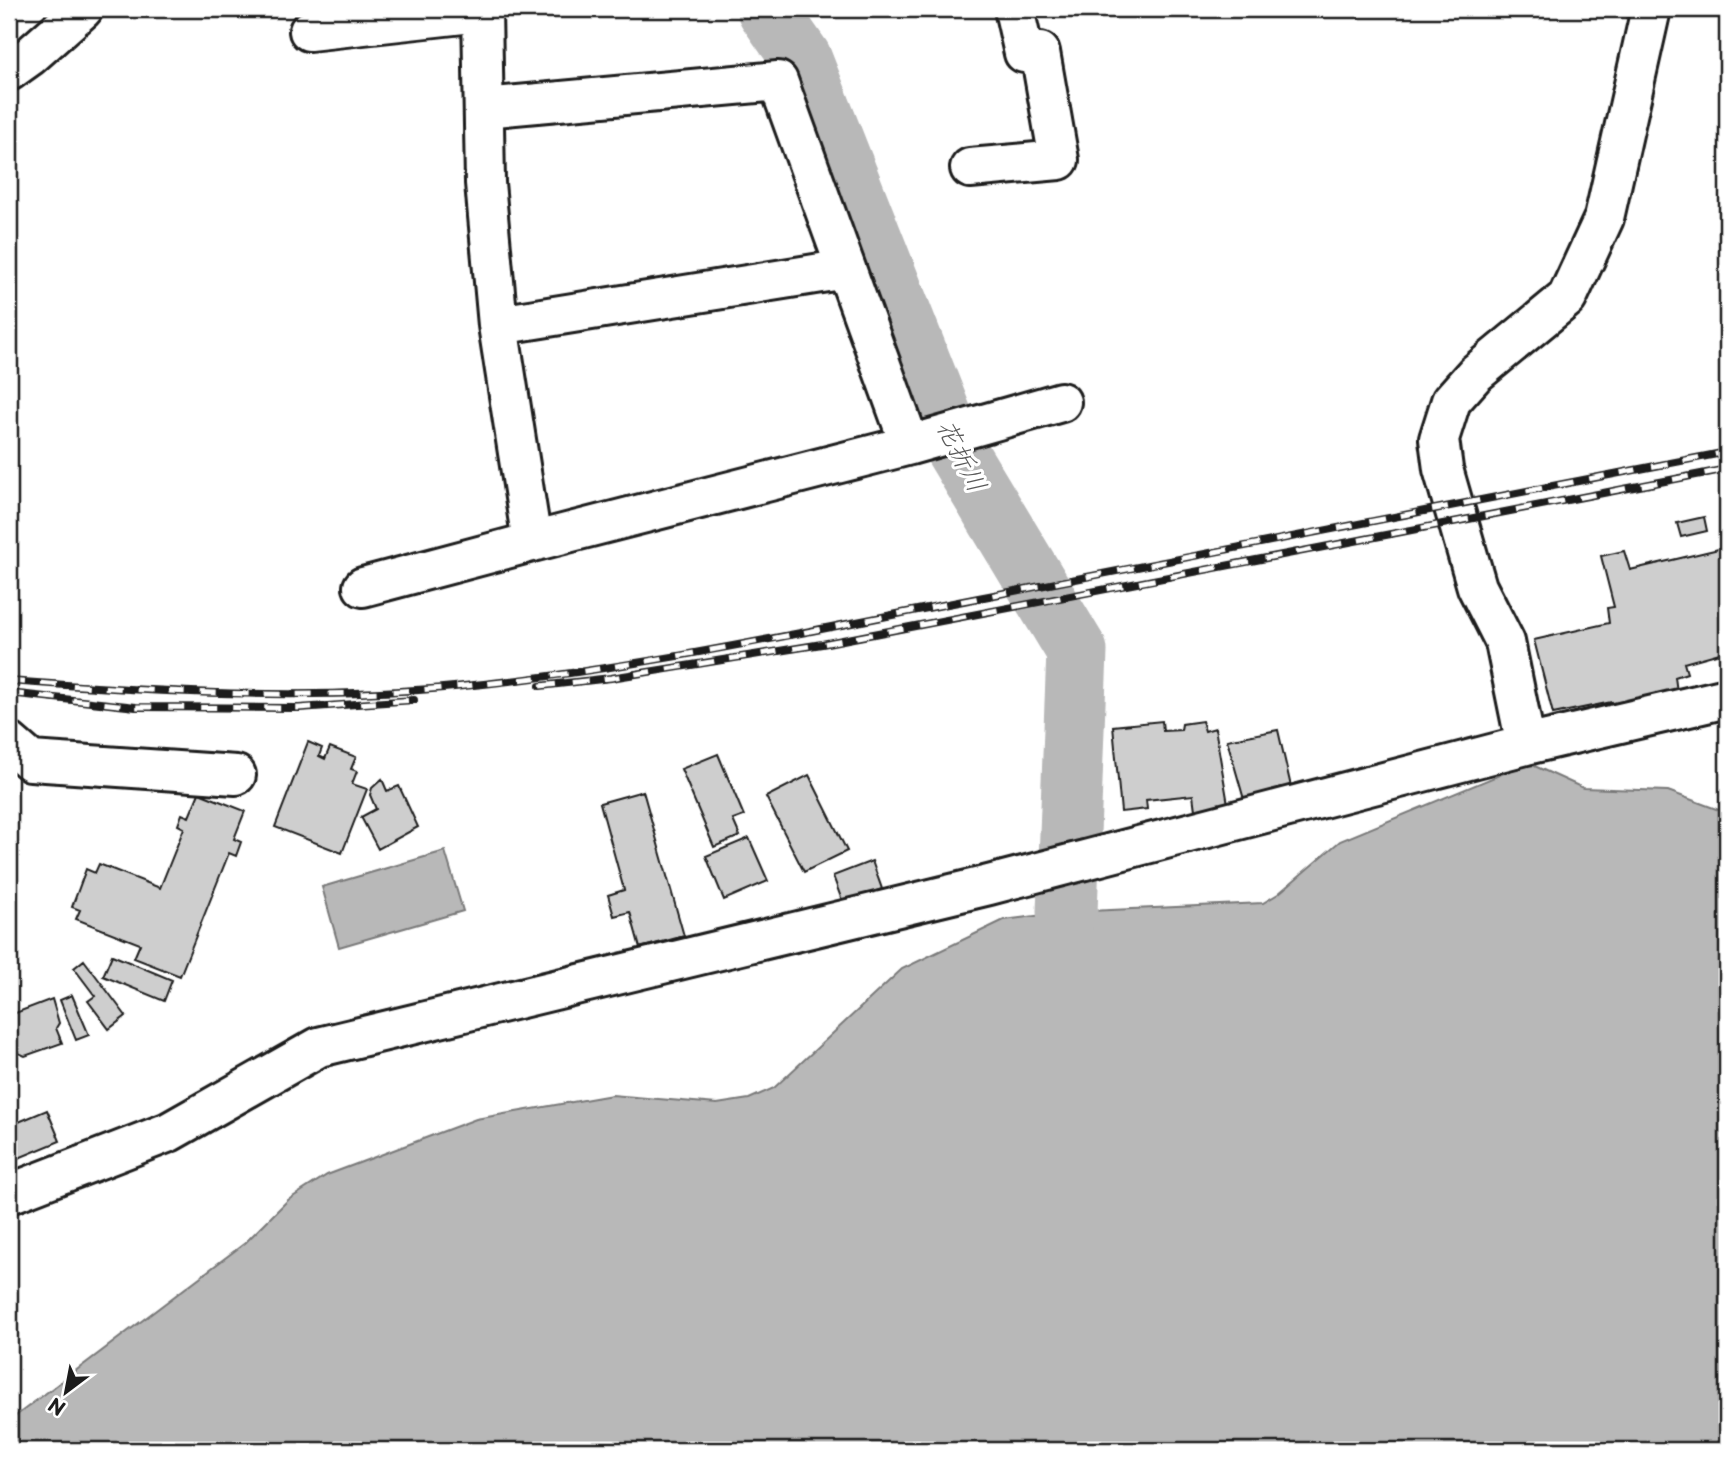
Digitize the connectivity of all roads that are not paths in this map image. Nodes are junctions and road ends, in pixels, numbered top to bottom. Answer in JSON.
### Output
{"nodes":[{"id":1,"x":83,"y":9,"type":"edge"},
{"id":2,"x":1014,"y":9,"type":"edge"},
{"id":3,"x":1651,"y":9,"type":"edge"},
{"id":4,"x":482,"y":11,"type":"edge"},
{"id":5,"x":309,"y":31,"type":"dead end"},
{"id":6,"x":9,"y":71,"type":"edge"},
{"id":7,"x":484,"y":108,"type":"junction"},
{"id":8,"x":970,"y":168,"type":"dead end"},
{"id":9,"x":846,"y":270,"type":"junction"},
{"id":10,"x":498,"y":325,"type":"junction"},
{"id":11,"x":1062,"y":402,"type":"dead end"},
{"id":12,"x":910,"y":445,"type":"junction"},
{"id":13,"x":531,"y":542,"type":"junction"},
{"id":14,"x":363,"y":587,"type":"dead end"},
{"id":15,"x":1727,"y":698,"type":"edge"},
{"id":16,"x":9,"y":742,"type":"edge"},
{"id":17,"x":1526,"y":745,"type":"junction"},
{"id":18,"x":236,"y":775,"type":"dead end"},
{"id":19,"x":9,"y":1194,"type":"edge"}],
"edges":[{"from":1,"to":6,"type":"street"},
{"from":2,"to":8,"type":"street"},
{"from":3,"to":17,"type":"street"},
{"from":4,"to":5,"type":"street"},
{"from":4,"to":7,"type":"street"},
{"from":7,"to":9,"type":"street"},
{"from":7,"to":10,"type":"street"},
{"from":9,"to":10,"type":"street"},
{"from":9,"to":12,"type":"street"},
{"from":10,"to":13,"type":"street"},
{"from":11,"to":12,"type":"street"},
{"from":12,"to":13,"type":"street"},
{"from":13,"to":14,"type":"street"},
{"from":15,"to":17,"type":"street"},
{"from":16,"to":18,"type":"street"},
{"from":17,"to":19,"type":"street"}]}
